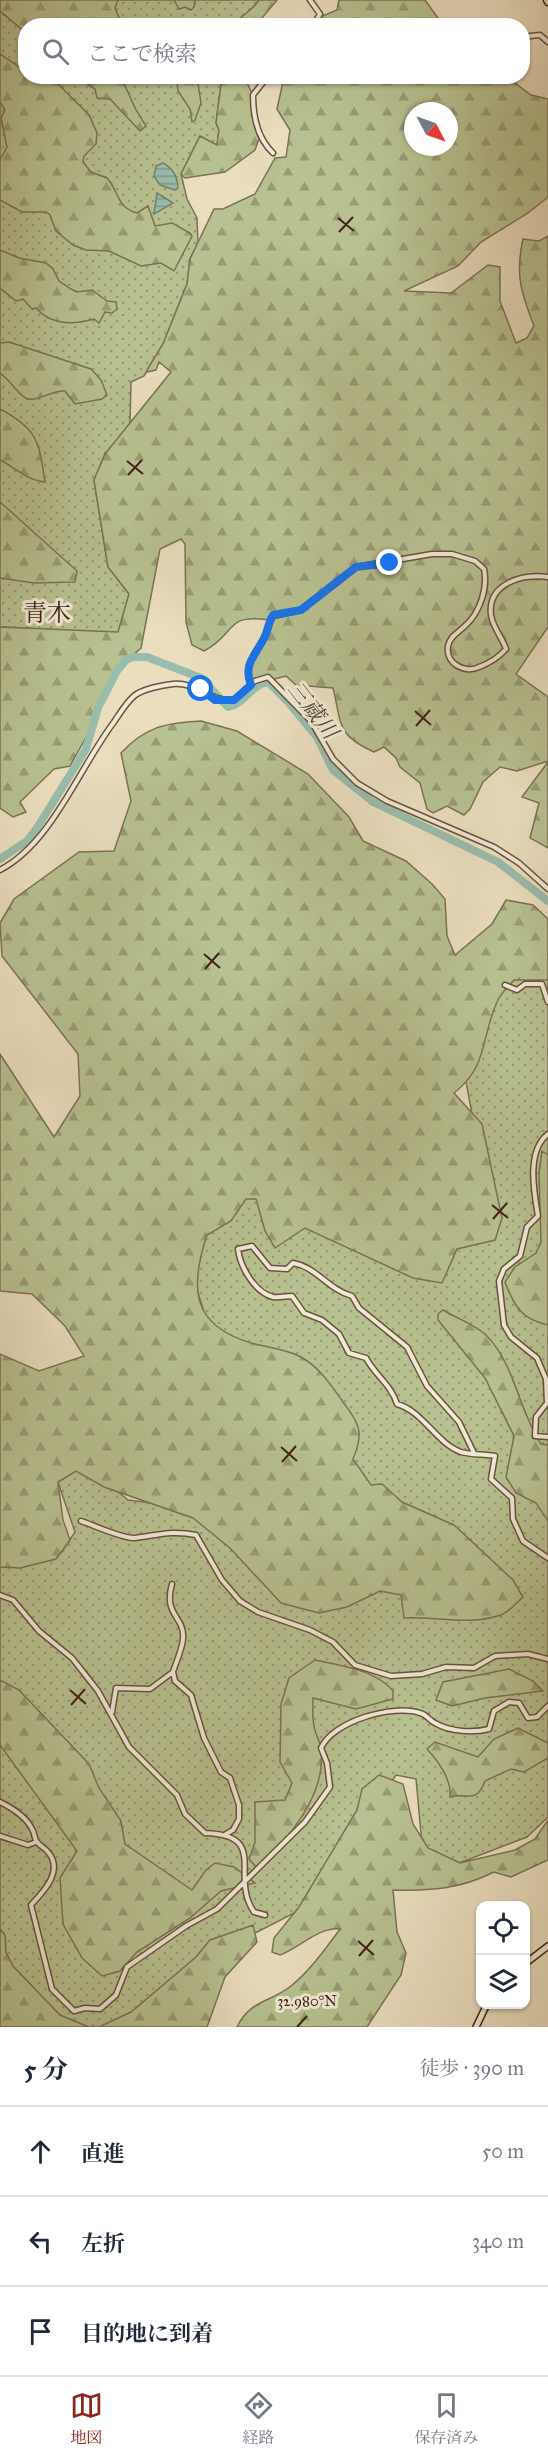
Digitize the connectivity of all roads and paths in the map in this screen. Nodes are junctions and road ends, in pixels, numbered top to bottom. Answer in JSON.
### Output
{"nodes":[{"id":1,"x":310,"y":0,"type":"edge"},
{"id":2,"x":318,"y":18,"type":"edge"},
{"id":3,"x":530,"y":36,"type":"edge"},
{"id":4,"x":548,"y":42,"type":"edge"},
{"id":5,"x":262,"y":84,"type":"edge"},
{"id":6,"x":273,"y":153,"type":"dead end"},
{"id":7,"x":548,"y":577,"type":"edge"},
{"id":8,"x":251,"y":685,"type":"junction"},
{"id":9,"x":0,"y":870,"type":"edge"},
{"id":10,"x":548,"y":889,"type":"edge"},
{"id":11,"x":505,"y":985,"type":"dead end"},
{"id":12,"x":548,"y":1002,"type":"edge"},
{"id":13,"x":548,"y":1134,"type":"edge"},
{"id":14,"x":548,"y":1437,"type":"edge"},
{"id":15,"x":474,"y":1453,"type":"junction"},
{"id":16,"x":81,"y":1521,"type":"dead end"},
{"id":17,"x":548,"y":1558,"type":"edge"},
{"id":18,"x":172,"y":1584,"type":"dead end"},
{"id":19,"x":0,"y":1595,"type":"edge"},
{"id":20,"x":548,"y":1659,"type":"edge"},
{"id":21,"x":173,"y":1672,"type":"junction"},
{"id":22,"x":548,"y":1706,"type":"edge"},
{"id":23,"x":111,"y":1714,"type":"junction"},
{"id":24,"x":0,"y":1802,"type":"edge"},
{"id":25,"x":226,"y":1834,"type":"junction"},
{"id":26,"x":0,"y":1836,"type":"edge"},
{"id":27,"x":36,"y":1842,"type":"junction"},
{"id":28,"x":244,"y":1882,"type":"junction"},
{"id":29,"x":265,"y":1915,"type":"dead end"},
{"id":30,"x":548,"y":1946,"type":"edge"},
{"id":31,"x":530,"y":1959,"type":"edge"},
{"id":32,"x":485,"y":2009,"type":"edge"},
{"id":33,"x":476,"y":2027,"type":"edge"}],
"edges":[{"from":1,"to":2,"type":"street"},
{"from":3,"to":4,"type":"street"},
{"from":5,"to":6,"type":"street"},
{"from":7,"to":8,"type":"street"},
{"from":8,"to":9,"type":"street"},
{"from":8,"to":10,"type":"street"},
{"from":11,"to":12,"type":"street"},
{"from":13,"to":14,"type":"street"},
{"from":15,"to":15,"type":"street"},
{"from":15,"to":17,"type":"street"},
{"from":16,"to":20,"type":"street"},
{"from":18,"to":21,"type":"street"},
{"from":19,"to":23,"type":"street"},
{"from":21,"to":23,"type":"street"},
{"from":21,"to":25,"type":"street"},
{"from":22,"to":28,"type":"street"},
{"from":23,"to":25,"type":"street"},
{"from":24,"to":27,"type":"street"},
{"from":25,"to":28,"type":"street"},
{"from":26,"to":27,"type":"street"},
{"from":27,"to":28,"type":"street"},
{"from":28,"to":29,"type":"street"},
{"from":30,"to":31,"type":"street"},
{"from":32,"to":33,"type":"street"}]}
